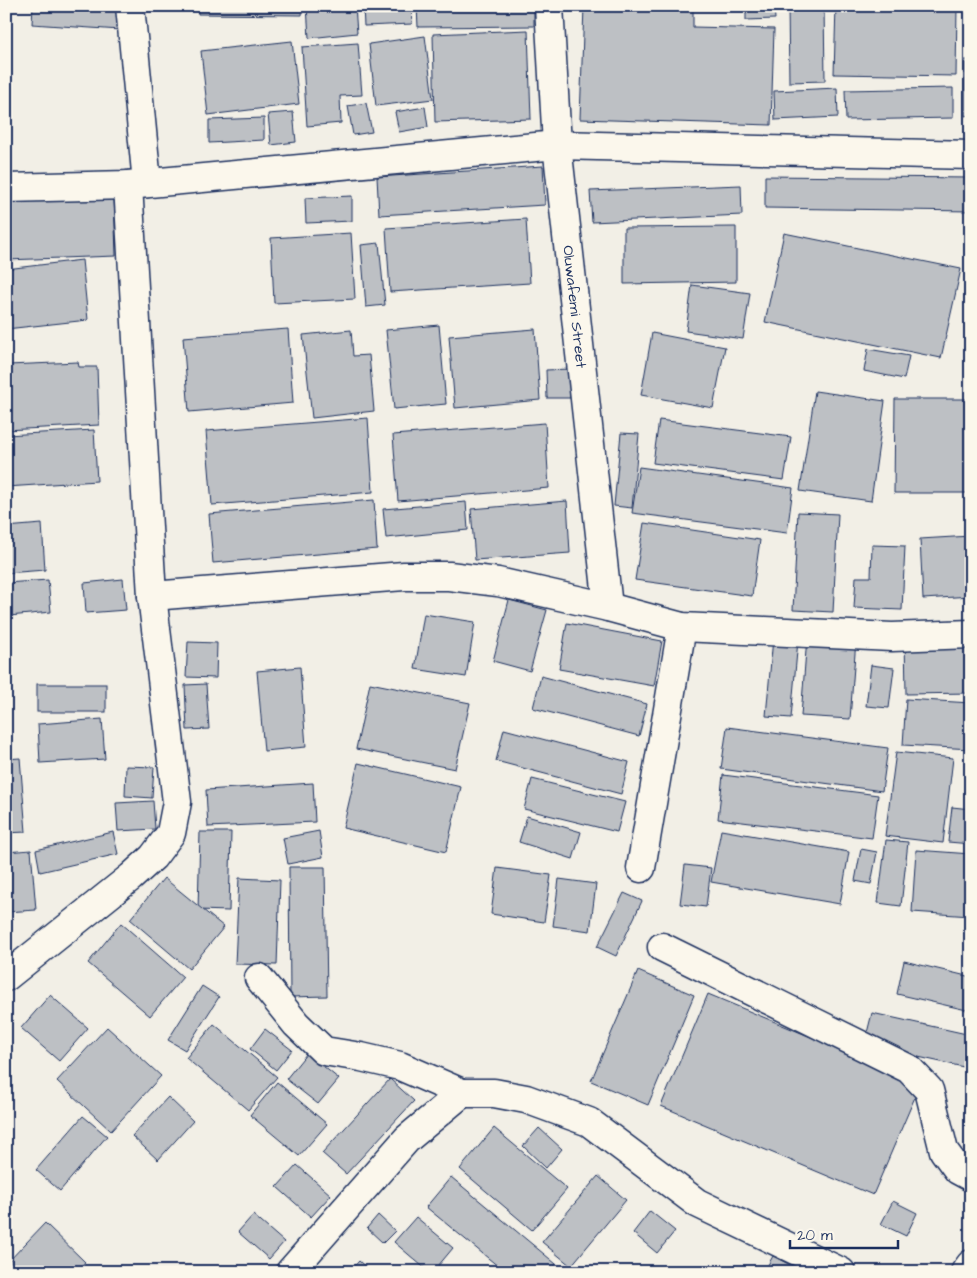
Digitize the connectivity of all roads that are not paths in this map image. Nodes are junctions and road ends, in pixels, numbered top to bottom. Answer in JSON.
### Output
{"nodes":[{"id":1,"x":130,"y":6,"type":"edge"},
{"id":2,"x":549,"y":6,"type":"edge"},
{"id":3,"x":557,"y":145,"type":"junction"},
{"id":4,"x":971,"y":155,"type":"edge"},
{"id":5,"x":138,"y":184,"type":"junction"},
{"id":6,"x":6,"y":188,"type":"edge"},
{"id":7,"x":152,"y":596,"type":"junction"},
{"id":8,"x":608,"y":607,"type":"junction"},
{"id":9,"x":682,"y":627,"type":"junction"},
{"id":10,"x":971,"y":634,"type":"edge"},
{"id":11,"x":640,"y":868,"type":"dead end"},
{"id":12,"x":662,"y":947,"type":"dead end"},
{"id":13,"x":6,"y":977,"type":"edge"},
{"id":14,"x":259,"y":978,"type":"dead end"},
{"id":15,"x":462,"y":1093,"type":"junction"},
{"id":16,"x":971,"y":1177,"type":"edge"},
{"id":17,"x":971,"y":1264,"type":"edge"},
{"id":18,"x":290,"y":1272,"type":"edge"},
{"id":19,"x":841,"y":1272,"type":"edge"},
{"id":20,"x":966,"y":1272,"type":"edge"}],
"edges":[{"from":1,"to":5,"type":"street"},
{"from":2,"to":3,"type":"street","name":"Oluwafemi Street"},
{"from":3,"to":4,"type":"street"},
{"from":3,"to":5,"type":"street"},
{"from":3,"to":8,"type":"street","name":"Oluwafemi Street"},
{"from":5,"to":6,"type":"street"},
{"from":5,"to":7,"type":"street"},
{"from":7,"to":8,"type":"street"},
{"from":7,"to":13,"type":"street"},
{"from":8,"to":9,"type":"street"},
{"from":9,"to":10,"type":"street"},
{"from":9,"to":11,"type":"street"},
{"from":12,"to":16,"type":"street"},
{"from":14,"to":15,"type":"street"},
{"from":15,"to":18,"type":"street"},
{"from":15,"to":19,"type":"street"},
{"from":17,"to":20,"type":"street"}]}
